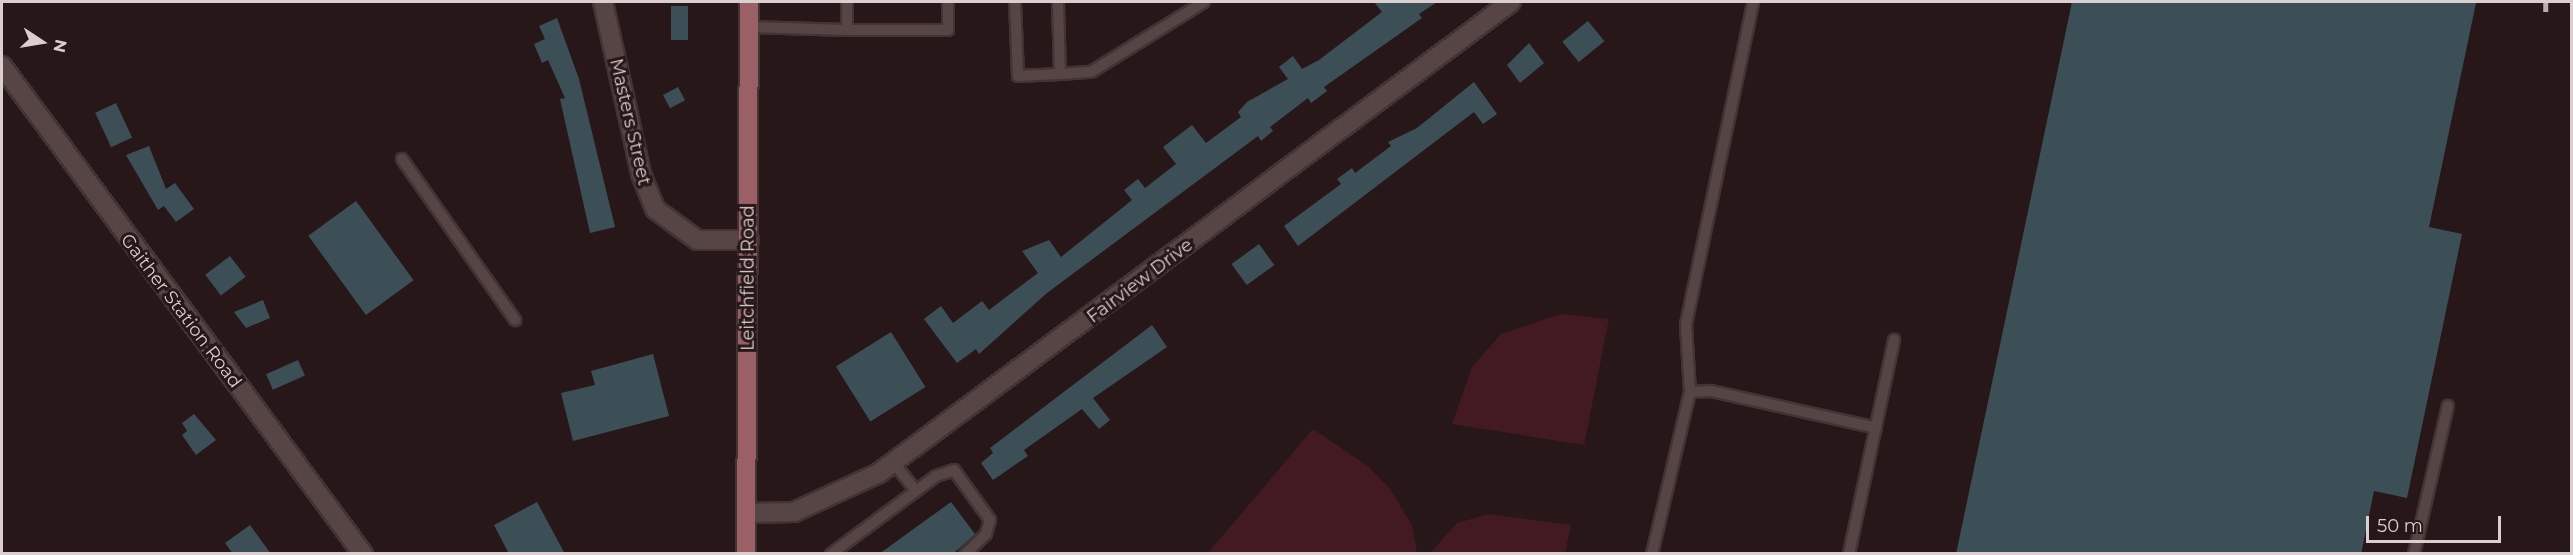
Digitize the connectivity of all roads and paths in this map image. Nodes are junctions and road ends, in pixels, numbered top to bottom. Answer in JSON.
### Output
{"nodes":[{"id":1,"x":603,"y":2,"type":"edge"},
{"id":2,"x":749,"y":2,"type":"edge"},
{"id":3,"x":847,"y":2,"type":"edge"},
{"id":4,"x":948,"y":2,"type":"edge"},
{"id":5,"x":1015,"y":2,"type":"edge"},
{"id":6,"x":1058,"y":2,"type":"edge"},
{"id":7,"x":1204,"y":2,"type":"edge"},
{"id":8,"x":1511,"y":2,"type":"edge"},
{"id":9,"x":1753,"y":2,"type":"edge"},
{"id":10,"x":750,"y":27,"type":"junction"},
{"id":11,"x":848,"y":30,"type":"junction"},
{"id":12,"x":2,"y":66,"type":"edge"},
{"id":13,"x":1060,"y":74,"type":"junction"},
{"id":14,"x":402,"y":159,"type":"dead end"},
{"id":15,"x":749,"y":240,"type":"junction"},
{"id":16,"x":515,"y":320,"type":"dead end"},
{"id":17,"x":1894,"y":340,"type":"dead end"},
{"id":18,"x":1690,"y":392,"type":"junction"},
{"id":19,"x":2448,"y":406,"type":"dead end"},
{"id":20,"x":1876,"y":428,"type":"junction"},
{"id":21,"x":894,"y":463,"type":"junction"},
{"id":22,"x":915,"y":490,"type":"junction"},
{"id":23,"x":746,"y":513,"type":"junction"},
{"id":24,"x":363,"y":554,"type":"edge"},
{"id":25,"x":746,"y":554,"type":"edge"},
{"id":26,"x":831,"y":554,"type":"edge"},
{"id":27,"x":965,"y":554,"type":"edge"},
{"id":28,"x":1652,"y":554,"type":"edge"},
{"id":29,"x":1849,"y":554,"type":"edge"},
{"id":30,"x":2414,"y":554,"type":"edge"}],
"edges":[{"from":1,"to":15,"type":"street","name":"Masters Street"},
{"from":2,"to":10,"type":"main road","name":"Leitchfield Road"},
{"from":3,"to":11,"type":"lane"},
{"from":4,"to":11,"type":"lane"},
{"from":5,"to":13,"type":"lane"},
{"from":6,"to":13,"type":"lane"},
{"from":7,"to":13,"type":"lane"},
{"from":8,"to":21,"type":"street","name":"Fairview Drive"},
{"from":9,"to":18,"type":"lane"},
{"from":10,"to":11,"type":"lane"},
{"from":10,"to":15,"type":"main road","name":"Leitchfield Road"},
{"from":12,"to":24,"type":"street","name":"Gaither Station Road"},
{"from":14,"to":16,"type":"lane"},
{"from":15,"to":23,"type":"main road","name":"Leitchfield Road"},
{"from":17,"to":20,"type":"lane"},
{"from":18,"to":20,"type":"lane"},
{"from":18,"to":28,"type":"lane"},
{"from":19,"to":30,"type":"lane"},
{"from":20,"to":29,"type":"lane"},
{"from":21,"to":22,"type":"lane"},
{"from":21,"to":23,"type":"street","name":"Fairview Drive"},
{"from":22,"to":26,"type":"lane"},
{"from":22,"to":27,"type":"lane"},
{"from":23,"to":25,"type":"main road","name":"Leitchfield Road"}]}
